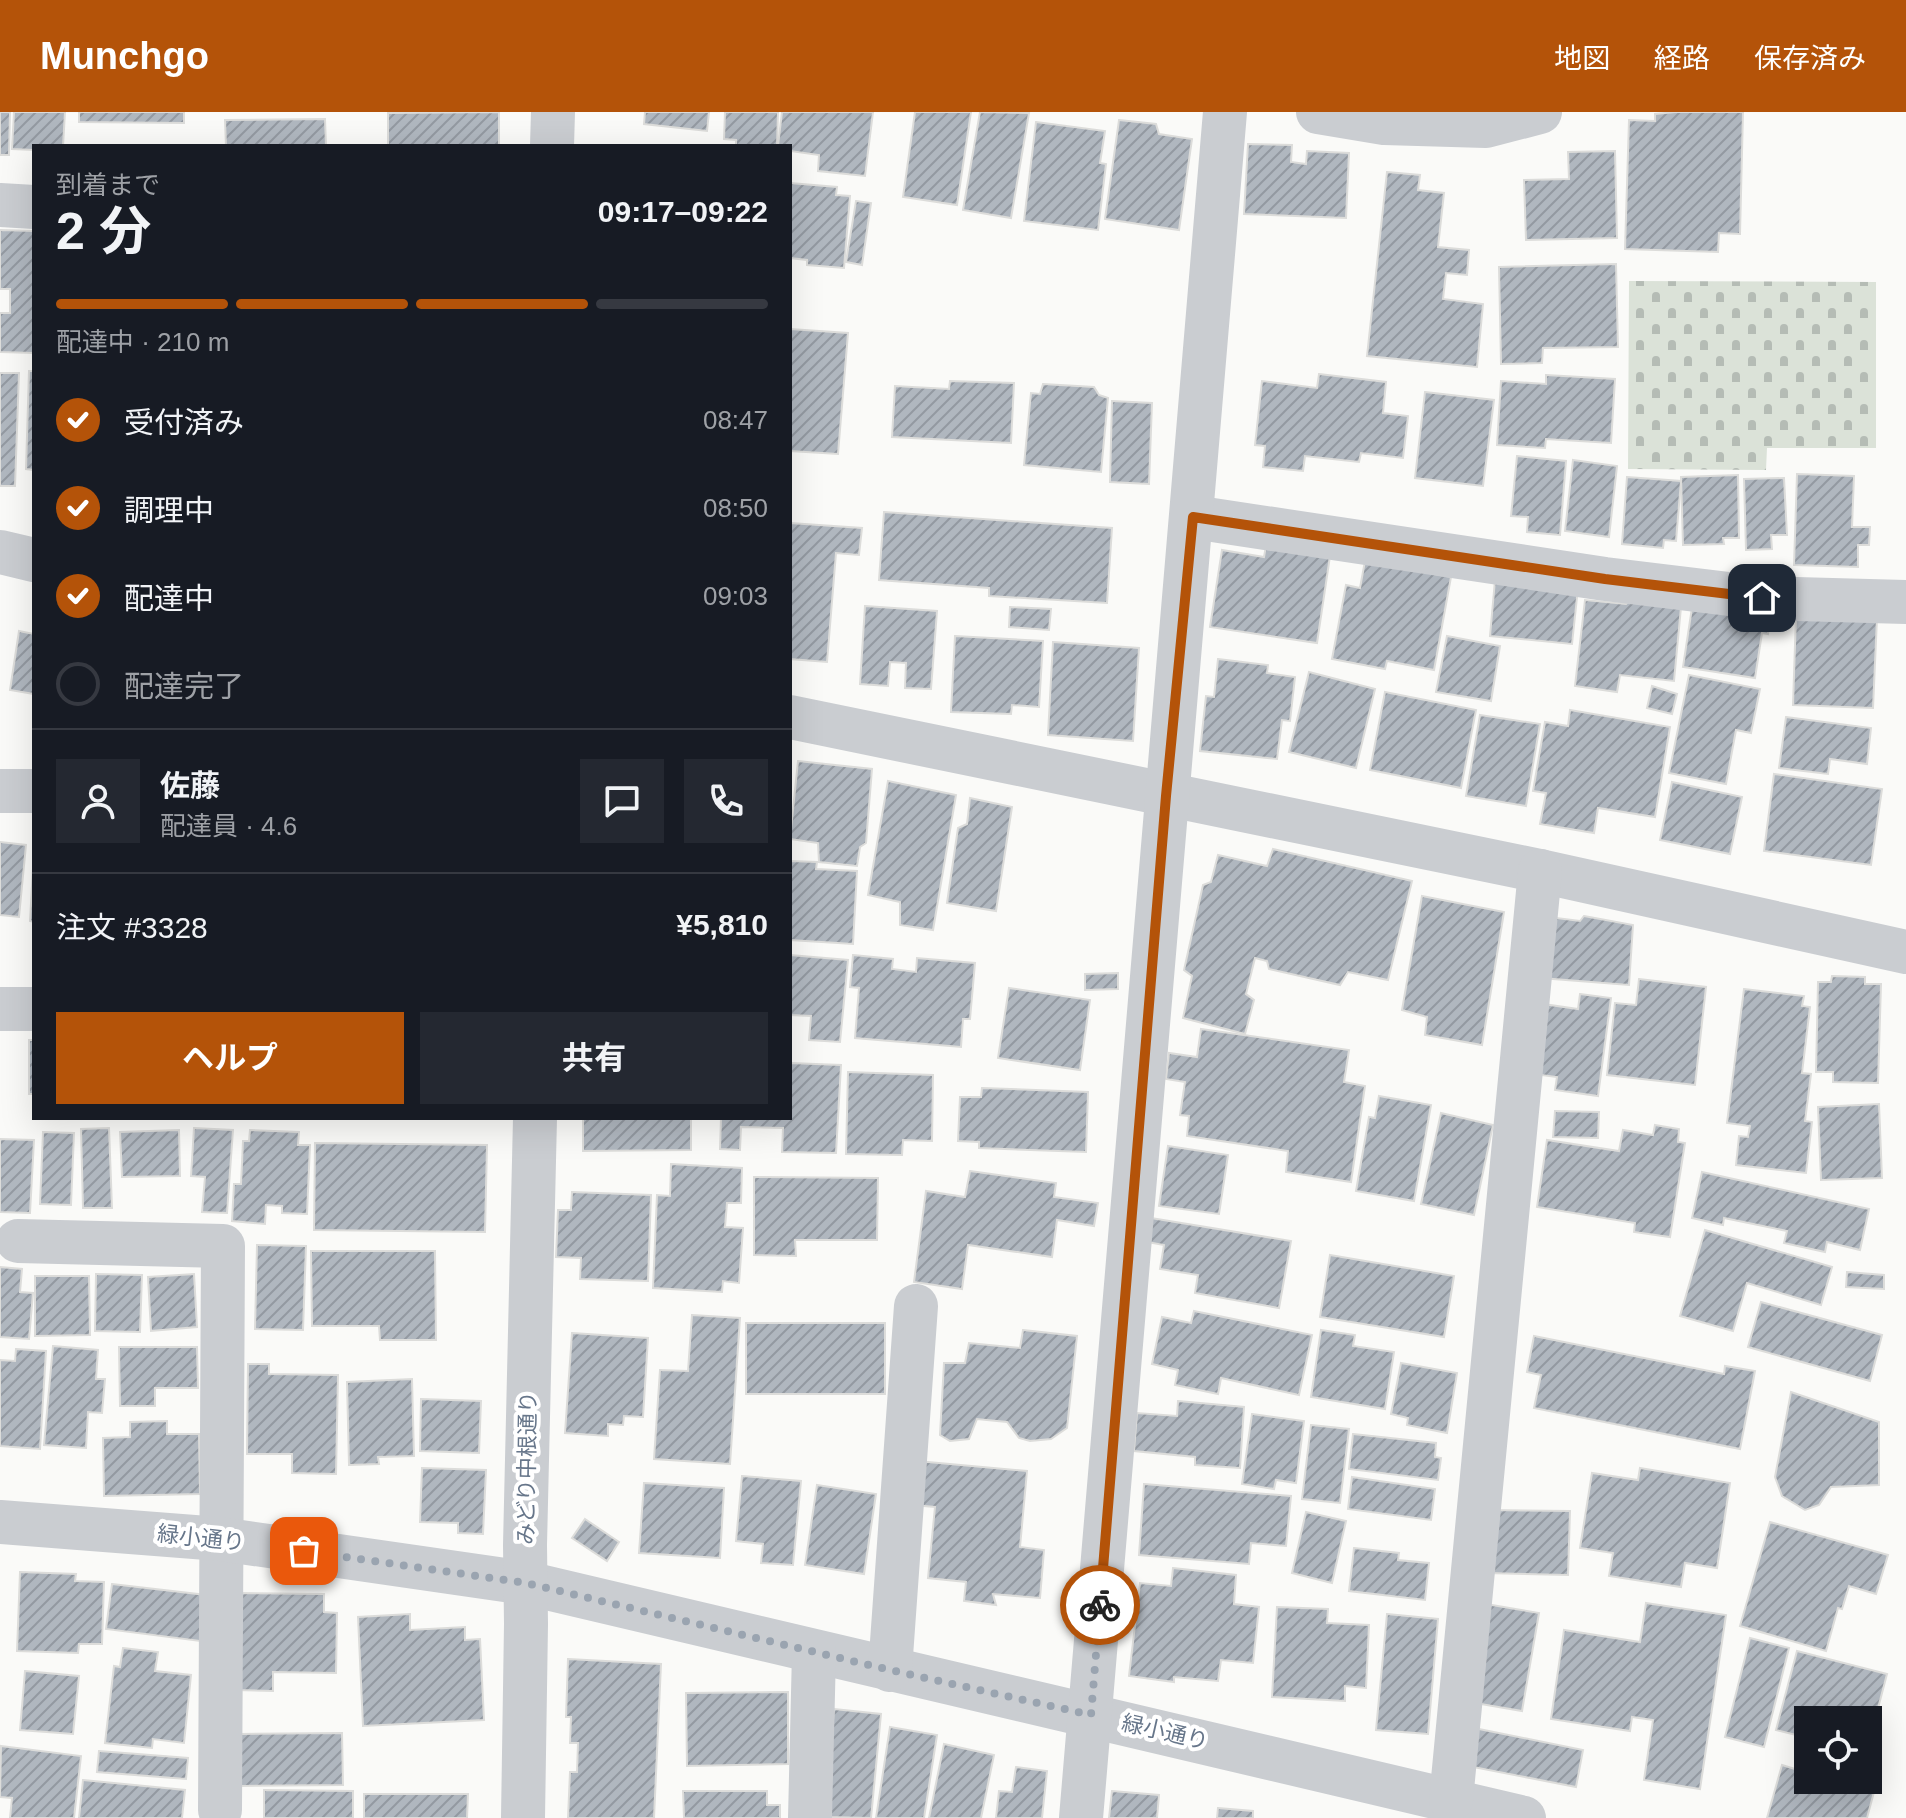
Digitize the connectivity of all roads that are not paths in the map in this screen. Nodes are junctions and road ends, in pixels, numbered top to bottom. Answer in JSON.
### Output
{"nodes":[{"id":1,"x":553,"y":112,"type":"edge"},
{"id":2,"x":1225,"y":112,"type":"edge"},
{"id":3,"x":1318,"y":112,"type":"edge"},
{"id":4,"x":1540,"y":112,"type":"edge"},
{"id":5,"x":552,"y":144,"type":"edge"},
{"id":6,"x":0,"y":205,"type":"edge"},
{"id":7,"x":32,"y":207,"type":"edge"},
{"id":8,"x":1193,"y":517,"type":"junction"},
{"id":9,"x":0,"y":552,"type":"edge"},
{"id":10,"x":32,"y":560,"type":"edge"},
{"id":11,"x":1906,"y":602,"type":"edge"},
{"id":12,"x":792,"y":717,"type":"edge"},
{"id":13,"x":0,"y":791,"type":"edge"},
{"id":14,"x":32,"y":791,"type":"edge"},
{"id":15,"x":1166,"y":796,"type":"junction"},
{"id":16,"x":1540,"y":871,"type":"junction"},
{"id":17,"x":1906,"y":952,"type":"edge"},
{"id":18,"x":0,"y":1009,"type":"edge"},
{"id":19,"x":32,"y":1009,"type":"edge"},
{"id":20,"x":535,"y":1120,"type":"edge"},
{"id":21,"x":18,"y":1241,"type":"dead end"},
{"id":22,"x":916,"y":1306,"type":"dead end"},
{"id":23,"x":0,"y":1522,"type":"edge"},
{"id":24,"x":220,"y":1539,"type":"junction"},
{"id":25,"x":526,"y":1583,"type":"junction"},
{"id":26,"x":814,"y":1652,"type":"junction"},
{"id":27,"x":890,"y":1670,"type":"junction"},
{"id":28,"x":1091,"y":1715,"type":"junction"},
{"id":29,"x":1437,"y":1805,"type":"edge"},
{"id":30,"x":220,"y":1810,"type":"dead end"},
{"id":31,"x":523,"y":1818,"type":"edge"},
{"id":32,"x":810,"y":1818,"type":"edge"},
{"id":33,"x":1081,"y":1818,"type":"edge"},
{"id":34,"x":1524,"y":1818,"type":"edge"}],
"edges":[{"from":1,"to":5,"type":"street"},
{"from":2,"to":8,"type":"street"},
{"from":3,"to":4,"type":"street"},
{"from":6,"to":7,"type":"street"},
{"from":8,"to":11,"type":"street"},
{"from":8,"to":15,"type":"street"},
{"from":9,"to":10,"type":"street"},
{"from":12,"to":15,"type":"street"},
{"from":13,"to":14,"type":"street"},
{"from":15,"to":16,"type":"street"},
{"from":15,"to":28,"type":"street"},
{"from":16,"to":17,"type":"street"},
{"from":16,"to":29,"type":"street"},
{"from":18,"to":19,"type":"street"},
{"from":20,"to":25,"type":"street","name":"みどり中根通り"},
{"from":21,"to":24,"type":"street"},
{"from":22,"to":27,"type":"street"},
{"from":23,"to":24,"type":"street","name":"緑小通り"},
{"from":24,"to":25,"type":"street","name":"緑小通り"},
{"from":24,"to":30,"type":"street"},
{"from":25,"to":26,"type":"street","name":"緑小通り"},
{"from":25,"to":31,"type":"street","name":"みどり中根通り"},
{"from":26,"to":27,"type":"street","name":"緑小通り"},
{"from":26,"to":32,"type":"street"},
{"from":27,"to":28,"type":"street","name":"緑小通り"},
{"from":28,"to":29,"type":"street","name":"緑小通り"},
{"from":28,"to":33,"type":"street"},
{"from":29,"to":34,"type":"street","name":"緑小通り"}]}
